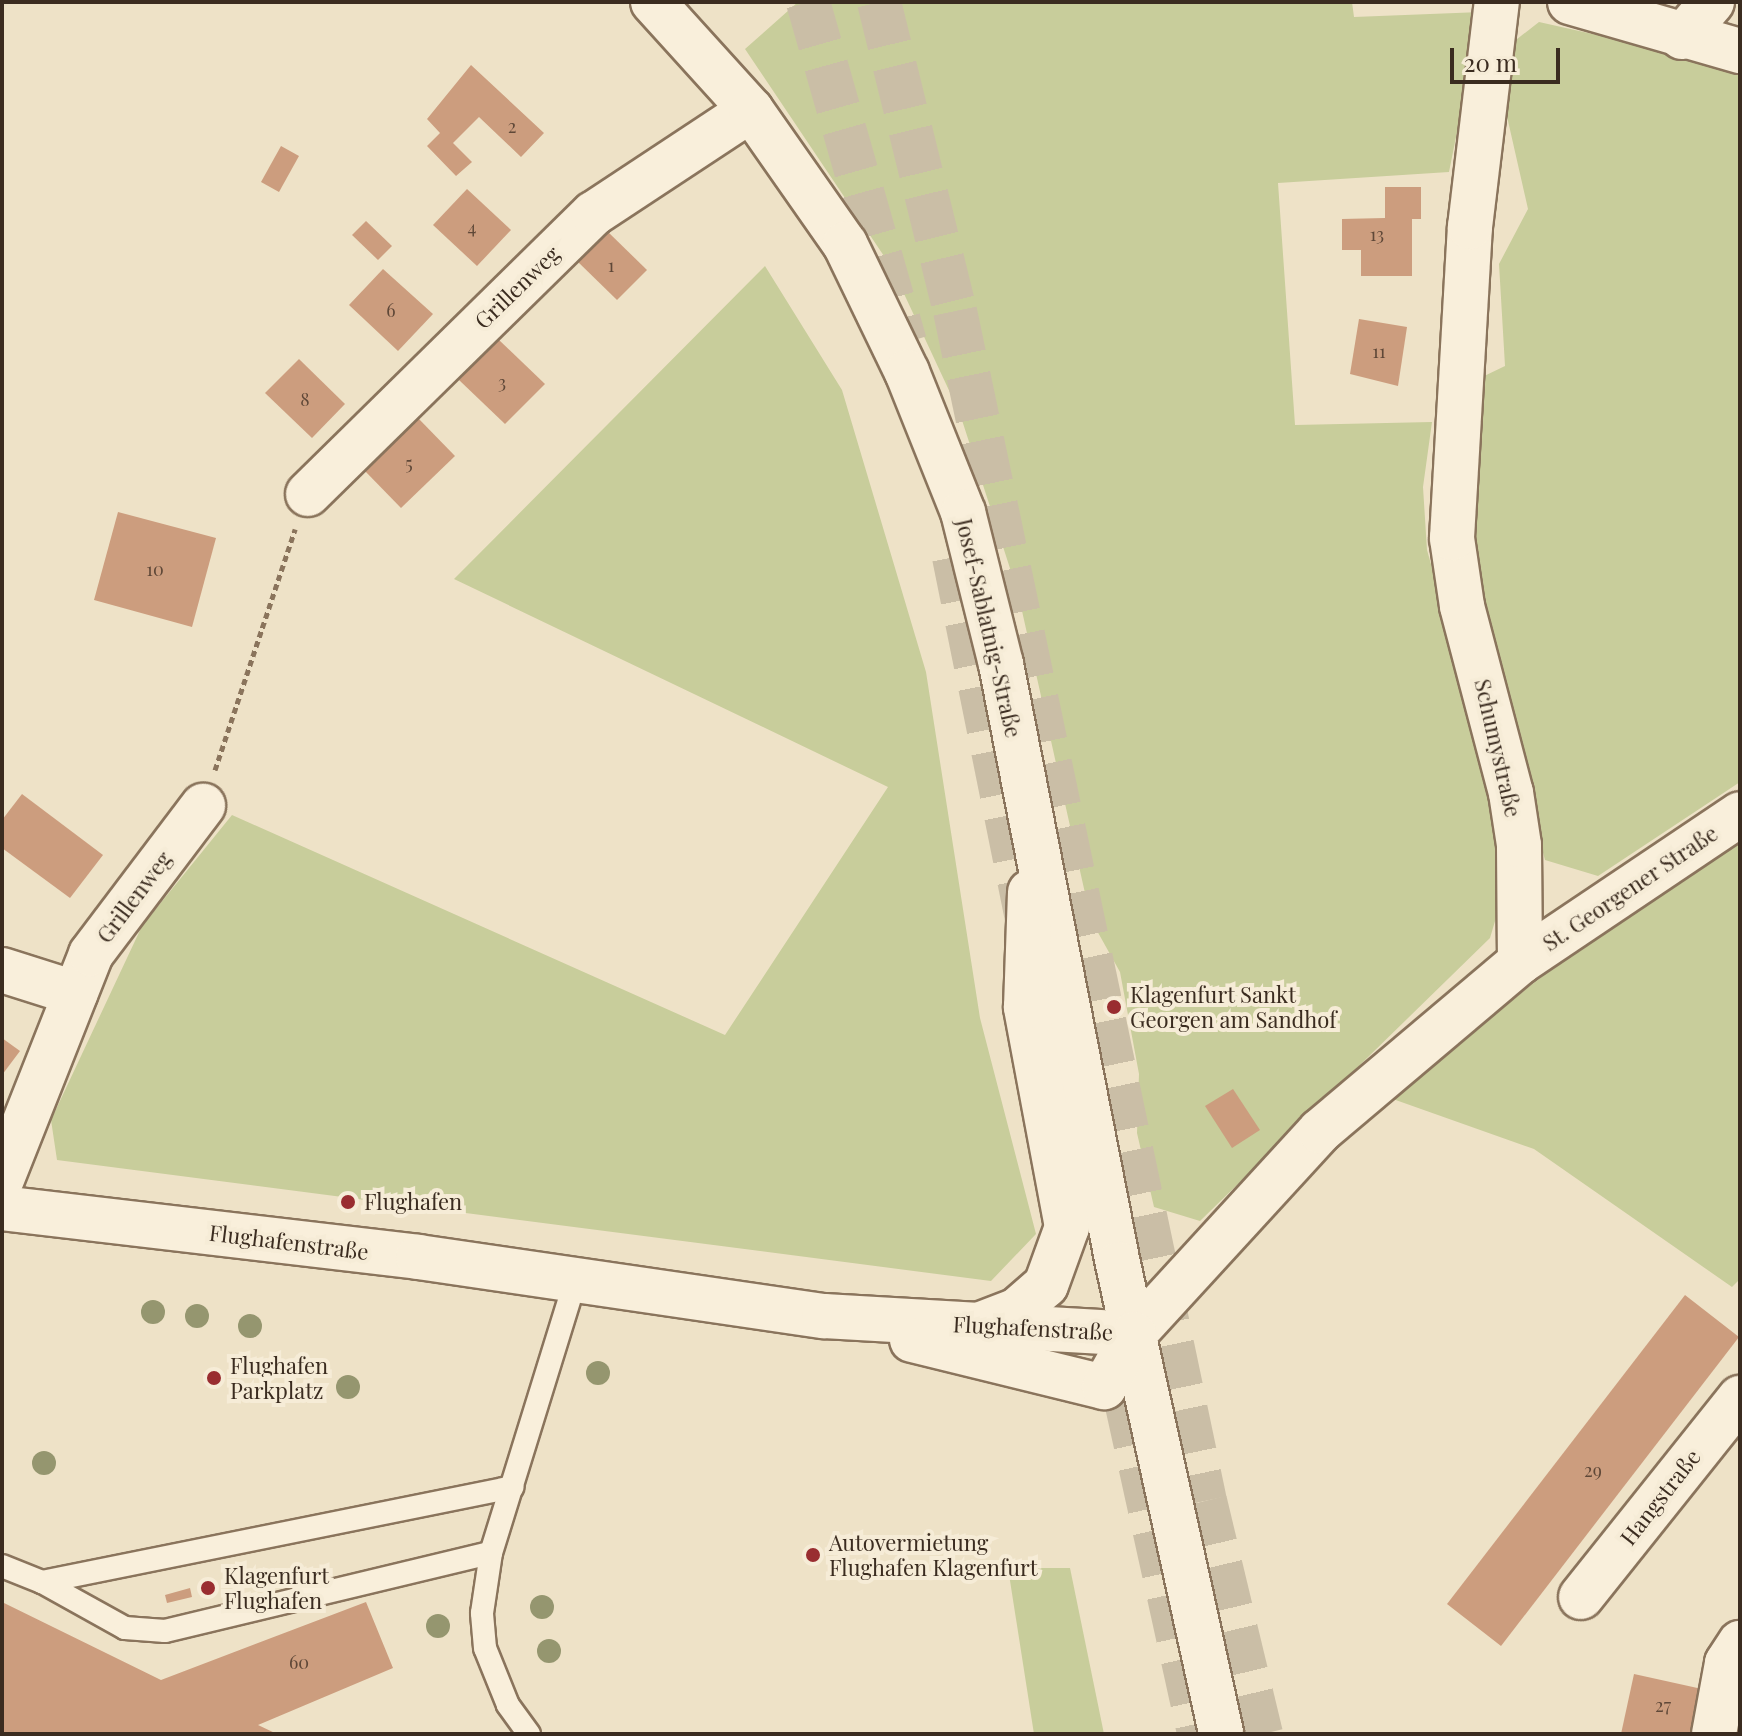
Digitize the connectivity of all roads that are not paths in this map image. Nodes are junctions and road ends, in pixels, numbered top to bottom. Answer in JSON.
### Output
{"nodes":[{"id":1,"x":653,"y":2,"type":"edge"},
{"id":2,"x":1497,"y":2,"type":"edge"},
{"id":3,"x":1570,"y":2,"type":"edge"},
{"id":4,"x":1712,"y":2,"type":"edge"},
{"id":5,"x":1682,"y":37,"type":"junction"},
{"id":6,"x":1740,"y":51,"type":"edge"},
{"id":7,"x":751,"y":110,"type":"junction"},
{"id":8,"x":304,"y":503,"type":"road end"},
{"id":9,"x":203,"y":806,"type":"road end"},
{"id":10,"x":1740,"y":814,"type":"edge"},
{"id":11,"x":1035,"y":841,"type":"junction"},
{"id":12,"x":1520,"y":962,"type":"junction"},
{"id":13,"x":2,"y":970,"type":"edge"},
{"id":14,"x":75,"y":993,"type":"junction"},
{"id":15,"x":2,"y":1179,"type":"edge"},
{"id":16,"x":2,"y":1208,"type":"edge"},
{"id":17,"x":576,"y":1279,"type":"junction"},
{"id":18,"x":824,"y":1316,"type":"junction"},
{"id":19,"x":979,"y":1325,"type":"junction"},
{"id":20,"x":1134,"y":1334,"type":"junction"},
{"id":21,"x":1740,"y":1398,"type":"edge"},
{"id":22,"x":512,"y":1487,"type":"junction"},
{"id":23,"x":491,"y":1553,"type":"junction"},
{"id":24,"x":2,"y":1566,"type":"edge"},
{"id":25,"x":42,"y":1582,"type":"junction"},
{"id":26,"x":1581,"y":1597,"type":"dead end"},
{"id":27,"x":1740,"y":1643,"type":"edge"},
{"id":28,"x":529,"y":1734,"type":"edge"},
{"id":29,"x":1221,"y":1734,"type":"edge"},
{"id":30,"x":1714,"y":1734,"type":"edge"}],
"edges":[{"from":1,"to":7,"type":"street","name":"Josef-Sablatnig-Straße"},
{"from":2,"to":12,"type":"street","name":"Schumystraße"},
{"from":3,"to":5,"type":"street"},
{"from":4,"to":5,"type":"street"},
{"from":5,"to":6,"type":"street"},
{"from":7,"to":8,"type":"street","name":"Grillenweg"},
{"from":7,"to":11,"type":"street","name":"Josef-Sablatnig-Straße"},
{"from":9,"to":14,"type":"street","name":"Grillenweg"},
{"from":10,"to":12,"type":"street","name":"St. Georgener Straße"},
{"from":11,"to":19,"type":"street"},
{"from":11,"to":20,"type":"street","name":"Josef-Sablatnig-Straße"},
{"from":12,"to":20,"type":"street"},
{"from":13,"to":14,"type":"street"},
{"from":14,"to":15,"type":"street","name":"Grillenweg"},
{"from":16,"to":17,"type":"street","name":"Flughafenstraße"},
{"from":17,"to":18,"type":"street","name":"Flughafenstraße"},
{"from":17,"to":22,"type":"lane"},
{"from":18,"to":19,"type":"street","name":"Flughafenstraße"},
{"from":18,"to":20,"type":"street","name":"Flughafenstraße"},
{"from":19,"to":20,"type":"street","name":"Flughafenstraße"},
{"from":20,"to":29,"type":"street","name":"Josef-Sablatnig-Straße"},
{"from":21,"to":26,"type":"street","name":"Hangstraße"},
{"from":22,"to":23,"type":"lane"},
{"from":22,"to":25,"type":"lane"},
{"from":23,"to":25,"type":"lane"},
{"from":23,"to":28,"type":"lane"},
{"from":24,"to":25,"type":"lane"},
{"from":27,"to":30,"type":"street"}]}
